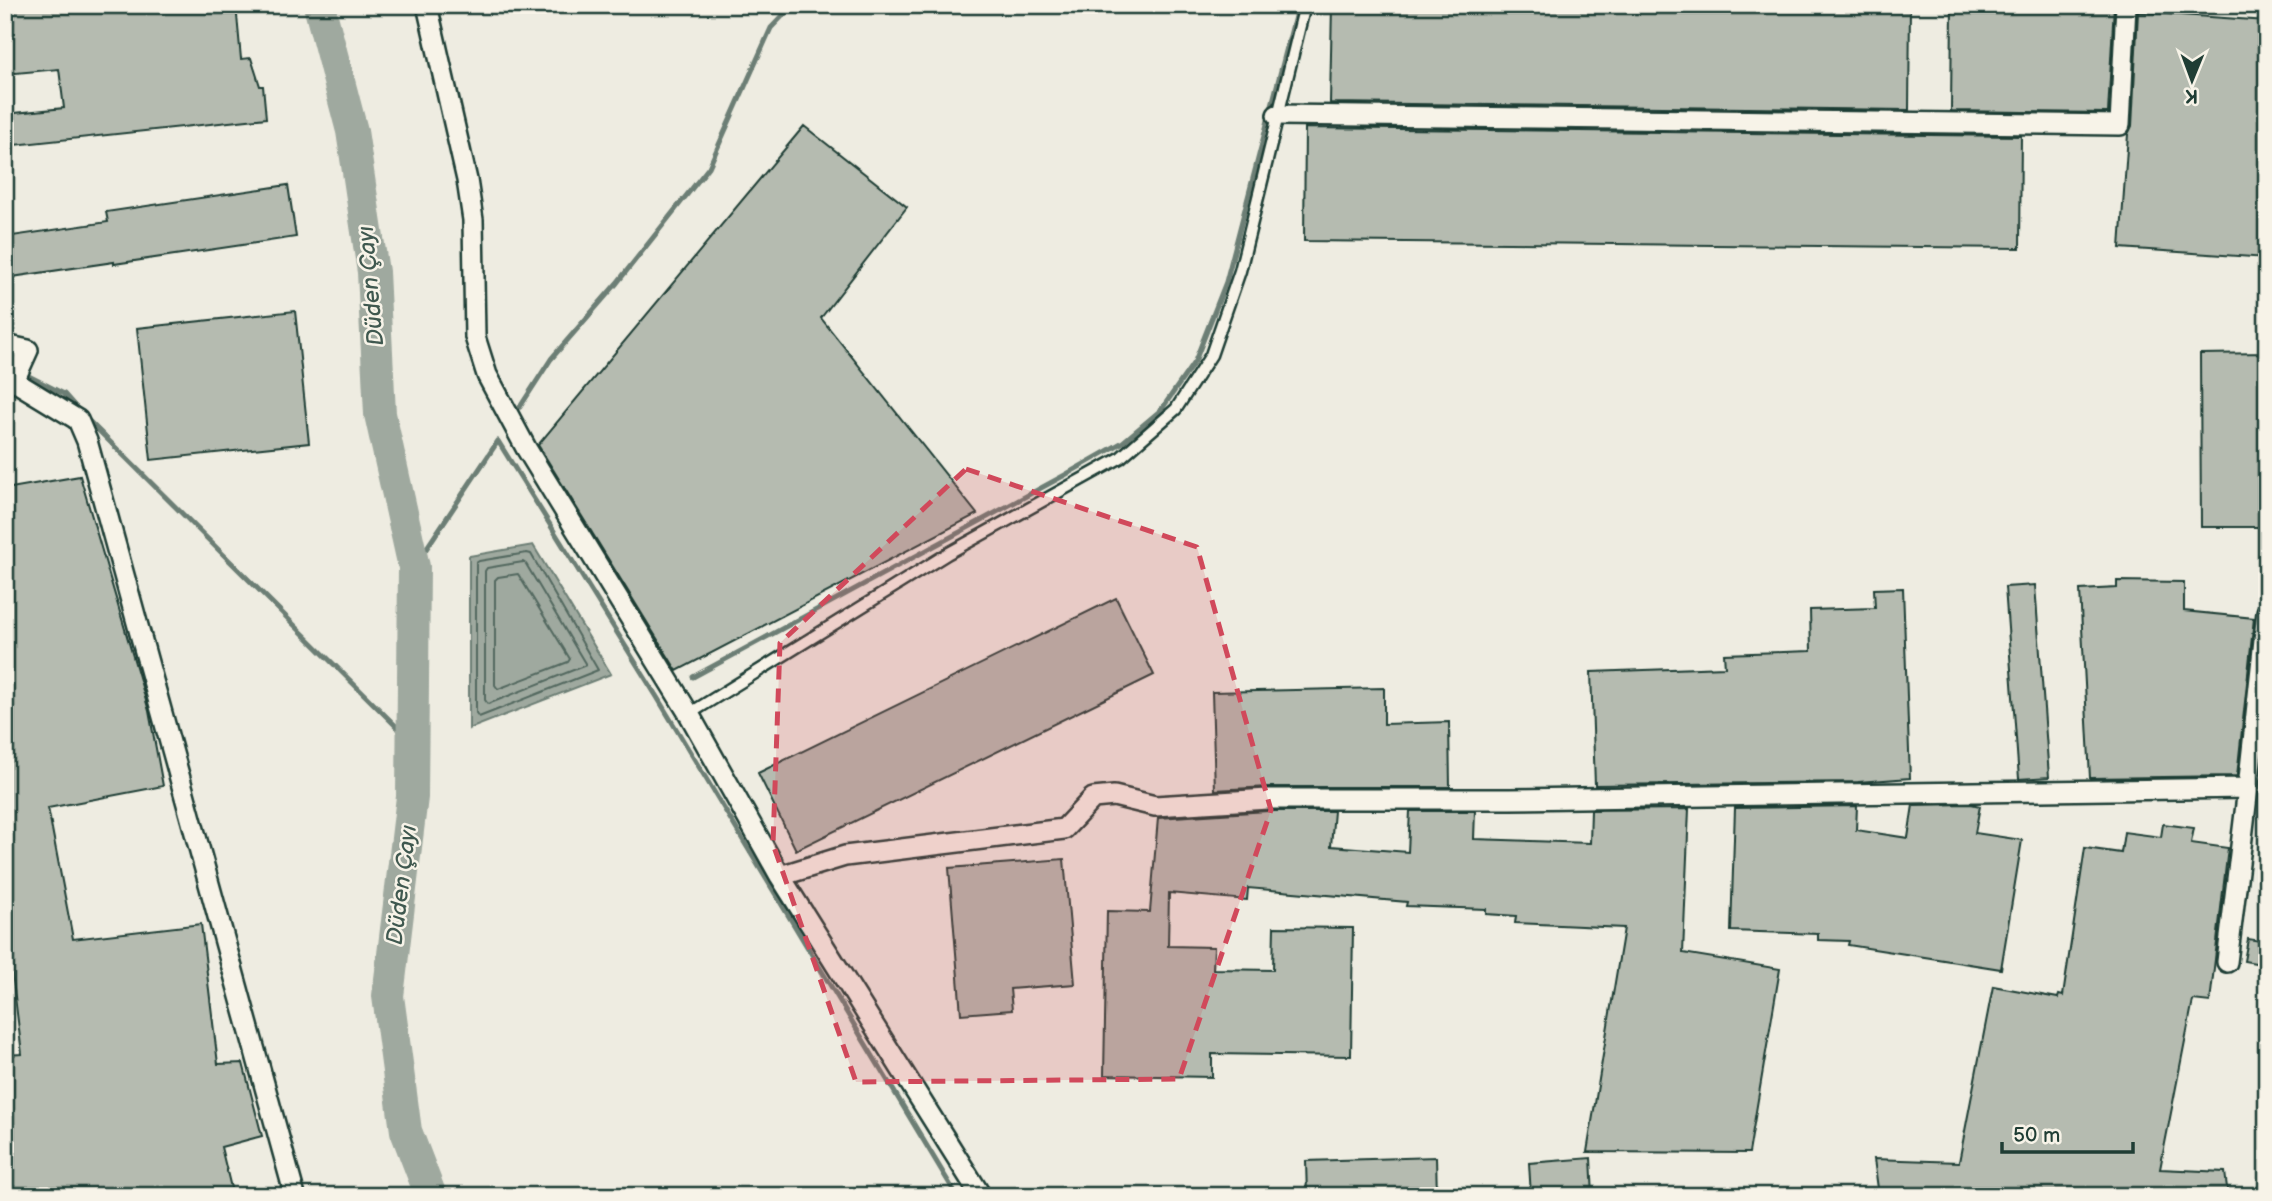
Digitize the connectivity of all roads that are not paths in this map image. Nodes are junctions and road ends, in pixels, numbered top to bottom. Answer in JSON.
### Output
{"nodes":[{"id":1,"x":427,"y":5,"type":"edge"},
{"id":2,"x":1305,"y":5,"type":"edge"},
{"id":3,"x":2126,"y":5,"type":"edge"},
{"id":4,"x":1277,"y":115,"type":"junction"},
{"id":5,"x":5,"y":345,"type":"edge"},
{"id":6,"x":2267,"y":612,"type":"edge"},
{"id":7,"x":689,"y":714,"type":"junction"},
{"id":8,"x":2248,"y":788,"type":"junction"},
{"id":9,"x":780,"y":876,"type":"junction"},
{"id":10,"x":2227,"y":962,"type":"dead end"},
{"id":11,"x":295,"y":1196,"type":"edge"},
{"id":12,"x":981,"y":1196,"type":"edge"}],
"edges":[{"from":1,"to":7,"type":"street"},
{"from":2,"to":4,"type":"lane"},
{"from":3,"to":4,"type":"street"},
{"from":4,"to":7,"type":"lane"},
{"from":5,"to":11,"type":"street"},
{"from":6,"to":8,"type":"street"},
{"from":7,"to":9,"type":"street"},
{"from":8,"to":9,"type":"street"},
{"from":8,"to":10,"type":"street"},
{"from":9,"to":12,"type":"street"}]}
